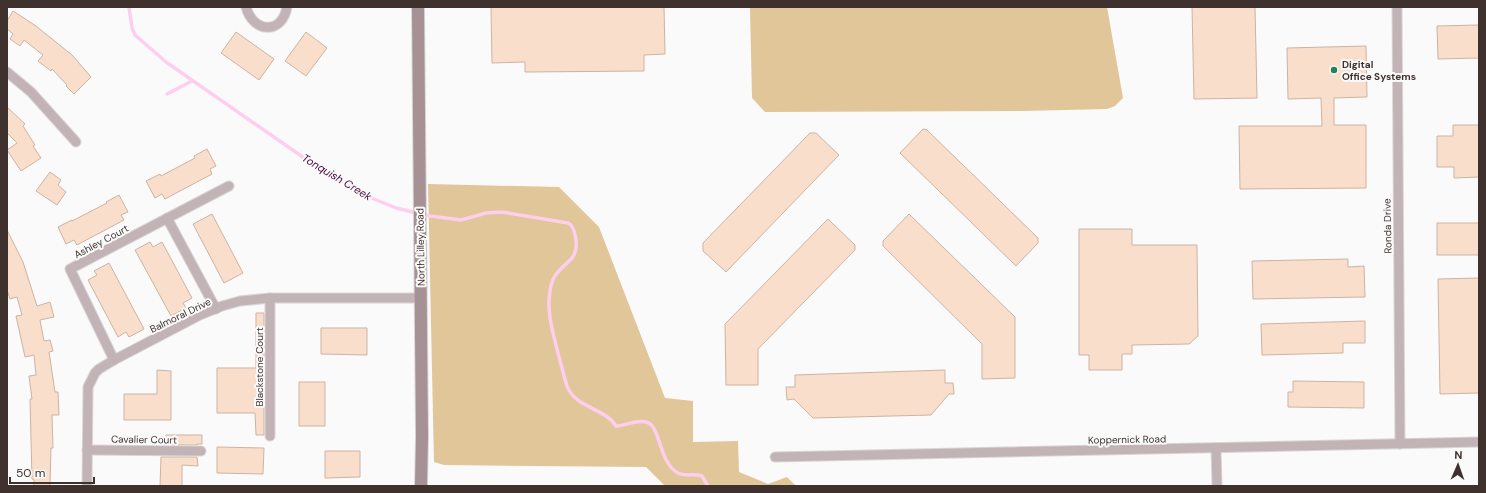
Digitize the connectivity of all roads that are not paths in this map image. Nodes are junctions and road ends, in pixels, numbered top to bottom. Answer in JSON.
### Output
{"nodes":[{"id":1,"x":246,"y":7,"type":"edge"},
{"id":2,"x":287,"y":7,"type":"edge"},
{"id":3,"x":418,"y":7,"type":"edge"},
{"id":4,"x":1396,"y":7,"type":"edge"},
{"id":5,"x":7,"y":72,"type":"edge"},
{"id":6,"x":76,"y":142,"type":"dead end"},
{"id":7,"x":229,"y":186,"type":"dead end"},
{"id":8,"x":167,"y":218,"type":"junction"},
{"id":9,"x":270,"y":298,"type":"junction"},
{"id":10,"x":420,"y":298,"type":"junction"},
{"id":11,"x":216,"y":309,"type":"junction"},
{"id":12,"x":114,"y":360,"type":"junction"},
{"id":13,"x":270,"y":436,"type":"dead end"},
{"id":14,"x":1479,"y":442,"type":"edge"},
{"id":15,"x":1400,"y":444,"type":"junction"},
{"id":16,"x":1216,"y":448,"type":"junction"},
{"id":17,"x":87,"y":450,"type":"junction"},
{"id":18,"x":202,"y":451,"type":"dead end"},
{"id":19,"x":775,"y":457,"type":"dead end"},
{"id":20,"x":87,"y":486,"type":"edge"},
{"id":21,"x":420,"y":486,"type":"edge"},
{"id":22,"x":1217,"y":486,"type":"edge"}],
"edges":[{"from":1,"to":2,"type":"street"},
{"from":3,"to":10,"type":"street","name":"North Lilley Road"},
{"from":4,"to":15,"type":"street","name":"Ronda Drive"},
{"from":5,"to":6,"type":"street"},
{"from":7,"to":8,"type":"street","name":"Ashley Court"},
{"from":8,"to":11,"type":"street"},
{"from":8,"to":12,"type":"street","name":"Ashley Court"},
{"from":9,"to":10,"type":"street","name":"Balmoral Drive"},
{"from":9,"to":11,"type":"street","name":"Balmoral Drive"},
{"from":9,"to":13,"type":"street","name":"Blackstone Court"},
{"from":10,"to":21,"type":"street","name":"North Lilley Road"},
{"from":11,"to":12,"type":"street","name":"Balmoral Drive"},
{"from":12,"to":17,"type":"street","name":"Balmoral Drive"},
{"from":14,"to":15,"type":"street","name":"Koppernick Road"},
{"from":15,"to":16,"type":"street","name":"Koppernick Road"},
{"from":16,"to":19,"type":"street","name":"Koppernick Road"},
{"from":16,"to":22,"type":"street"},
{"from":17,"to":18,"type":"street","name":"Cavalier Court"},
{"from":17,"to":20,"type":"street","name":"Balmoral Drive"}]}
